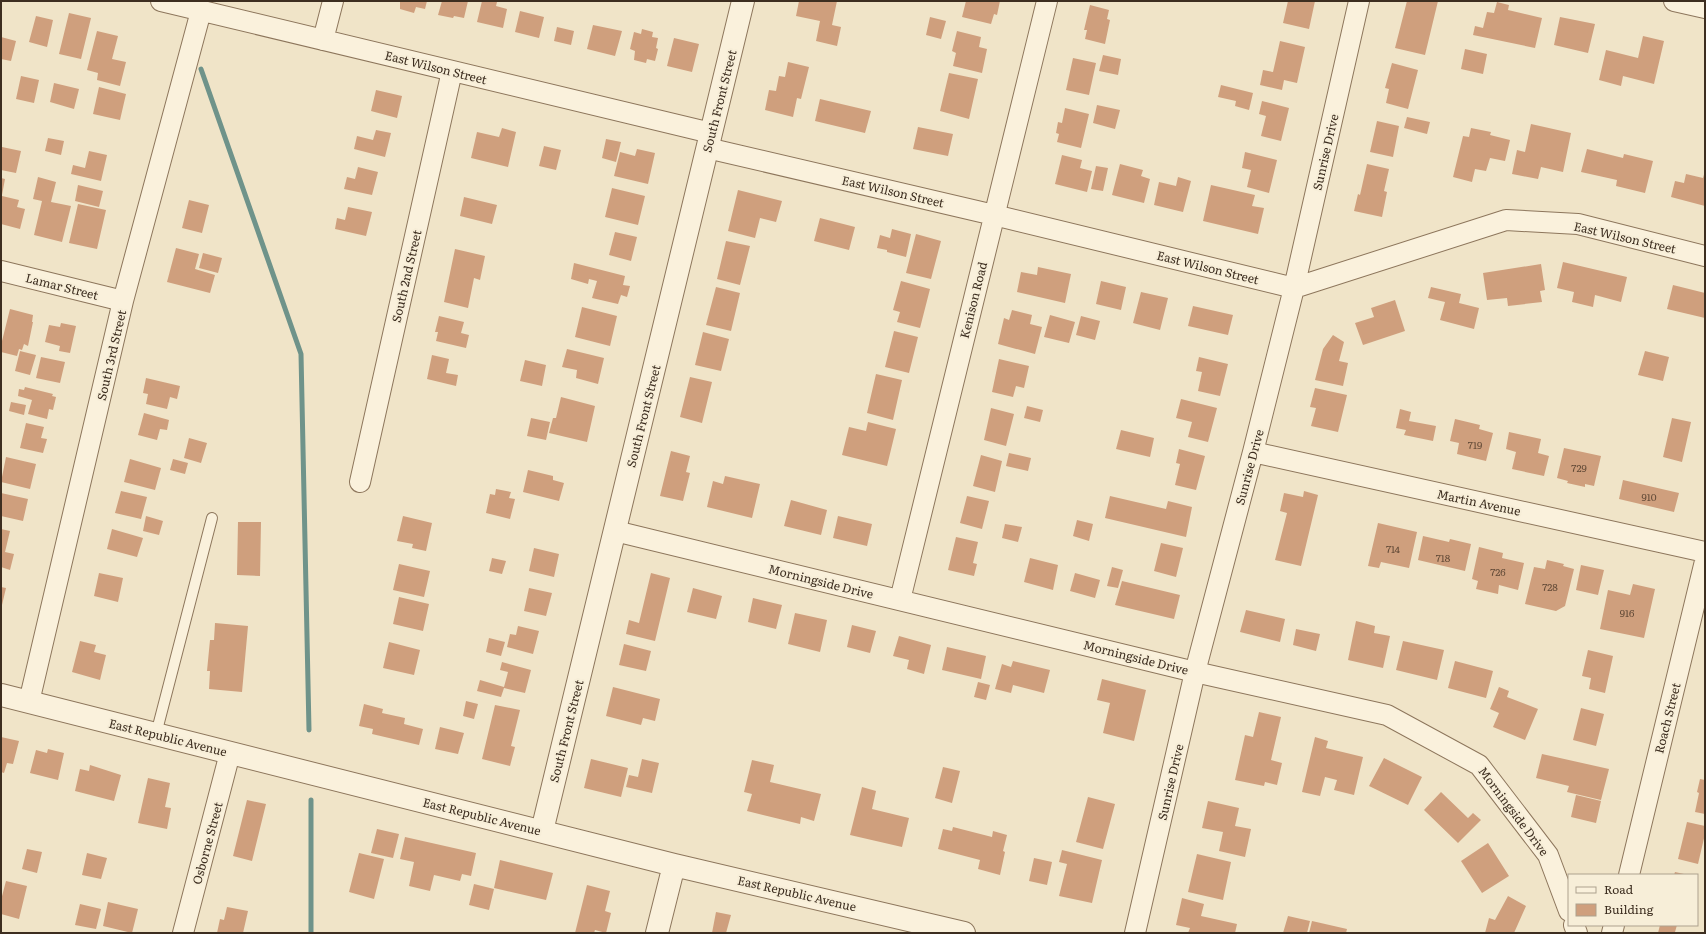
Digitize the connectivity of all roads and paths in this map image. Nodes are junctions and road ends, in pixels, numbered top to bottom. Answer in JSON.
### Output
{"nodes":[{"id":1,"x":161,"y":1,"type":"edge"},
{"id":2,"x":333,"y":1,"type":"edge"},
{"id":3,"x":744,"y":1,"type":"edge"},
{"id":4,"x":1047,"y":1,"type":"edge"},
{"id":5,"x":1359,"y":1,"type":"edge"},
{"id":6,"x":1674,"y":1,"type":"edge"},
{"id":7,"x":1705,"y":8,"type":"edge"},
{"id":8,"x":200,"y":11,"type":"junction"},
{"id":9,"x":323,"y":40,"type":"junction"},
{"id":10,"x":452,"y":71,"type":"junction"},
{"id":11,"x":709,"y":141,"type":"junction"},
{"id":12,"x":994,"y":215,"type":"junction"},
{"id":13,"x":1705,"y":256,"type":"edge"},
{"id":14,"x":1,"y":271,"type":"edge"},
{"id":15,"x":1294,"y":288,"type":"junction"},
{"id":16,"x":123,"y":301,"type":"junction"},
{"id":17,"x":1253,"y":452,"type":"junction"},
{"id":18,"x":360,"y":482,"type":"dead end"},
{"id":19,"x":212,"y":518,"type":"dead end"},
{"id":20,"x":615,"y":531,"type":"junction"},
{"id":21,"x":1705,"y":552,"type":"edge"},
{"id":22,"x":1705,"y":561,"type":"edge"},
{"id":23,"x":900,"y":600,"type":"junction"},
{"id":24,"x":1195,"y":672,"type":"junction"},
{"id":25,"x":1,"y":695,"type":"edge"},
{"id":26,"x":29,"y":702,"type":"junction"},
{"id":27,"x":156,"y":734,"type":"junction"},
{"id":28,"x":230,"y":752,"type":"junction"},
{"id":29,"x":542,"y":831,"type":"junction"},
{"id":30,"x":674,"y":865,"type":"junction"},
{"id":31,"x":1629,"y":874,"type":"edge"},
{"id":32,"x":1565,"y":893,"type":"edge"},
{"id":33,"x":1568,"y":906,"type":"edge"},
{"id":34,"x":183,"y":933,"type":"edge"},
{"id":35,"x":657,"y":933,"type":"edge"},
{"id":36,"x":964,"y":933,"type":"edge"},
{"id":37,"x":1135,"y":933,"type":"edge"}],
"edges":[{"from":1,"to":8,"type":"street","name":"East Wilson Street"},
{"from":2,"to":9,"type":"street"},
{"from":3,"to":11,"type":"street","name":"South Front Street"},
{"from":4,"to":12,"type":"street","name":"Kenison Road"},
{"from":5,"to":15,"type":"street","name":"Sunrise Drive"},
{"from":6,"to":7,"type":"street"},
{"from":8,"to":9,"type":"street","name":"East Wilson Street"},
{"from":8,"to":16,"type":"street","name":"South 3rd Street"},
{"from":9,"to":10,"type":"street","name":"East Wilson Street"},
{"from":10,"to":11,"type":"street","name":"East Wilson Street"},
{"from":10,"to":18,"type":"street","name":"South 2nd Street"},
{"from":11,"to":12,"type":"street","name":"East Wilson Street"},
{"from":11,"to":20,"type":"street","name":"South Front Street"},
{"from":12,"to":15,"type":"street","name":"East Wilson Street"},
{"from":12,"to":23,"type":"street","name":"Kenison Road"},
{"from":13,"to":15,"type":"street","name":"East Wilson Street"},
{"from":14,"to":16,"type":"street","name":"Lamar Street"},
{"from":15,"to":17,"type":"street","name":"Sunrise Drive"},
{"from":16,"to":26,"type":"street","name":"South 3rd Street"},
{"from":17,"to":21,"type":"street","name":"Martin Avenue"},
{"from":17,"to":24,"type":"street","name":"Sunrise Drive"},
{"from":19,"to":27,"type":"lane"},
{"from":20,"to":23,"type":"street","name":"Morningside Drive"},
{"from":20,"to":29,"type":"street","name":"South Front Street"},
{"from":22,"to":31,"type":"street","name":"Roach Street"},
{"from":23,"to":24,"type":"street","name":"Morningside Drive"},
{"from":24,"to":32,"type":"street","name":"Morningside Drive"},
{"from":24,"to":37,"type":"street","name":"Sunrise Drive"},
{"from":25,"to":26,"type":"street","name":"East Republic Avenue"},
{"from":26,"to":27,"type":"street","name":"East Republic Avenue"},
{"from":27,"to":28,"type":"street","name":"East Republic Avenue"},
{"from":28,"to":29,"type":"street","name":"East Republic Avenue"},
{"from":28,"to":34,"type":"street","name":"Osborne Street"},
{"from":29,"to":30,"type":"street","name":"East Republic Avenue"},
{"from":30,"to":35,"type":"street"},
{"from":30,"to":36,"type":"street","name":"East Republic Avenue"},
{"from":32,"to":33,"type":"street","name":"Morningside Drive"}]}
